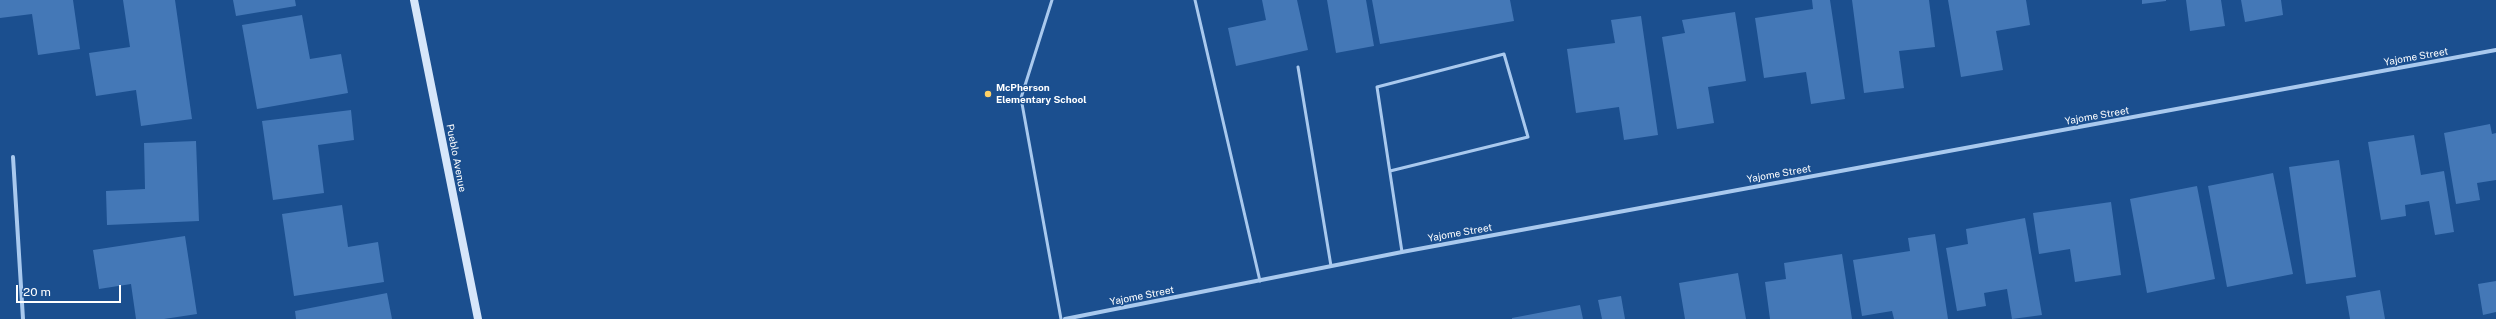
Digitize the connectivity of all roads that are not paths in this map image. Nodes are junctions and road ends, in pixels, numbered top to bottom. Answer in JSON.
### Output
{"nodes":[{"id":1,"x":414,"y":0,"type":"edge"},
{"id":2,"x":1052,"y":0,"type":"edge"},
{"id":3,"x":1195,"y":0,"type":"edge"},
{"id":4,"x":2496,"y":50,"type":"edge"},
{"id":5,"x":1298,"y":67,"type":"dead end"},
{"id":6,"x":13,"y":157,"type":"dead end"},
{"id":7,"x":1390,"y":171,"type":"junction"},
{"id":8,"x":1402,"y":252,"type":"junction"},
{"id":9,"x":1331,"y":266,"type":"junction"},
{"id":10,"x":1260,"y":281,"type":"junction"},
{"id":11,"x":23,"y":319,"type":"edge"},
{"id":12,"x":478,"y":319,"type":"edge"},
{"id":13,"x":1061,"y":319,"type":"edge"},
{"id":14,"x":1065,"y":319,"type":"edge"}],
"edges":[{"from":1,"to":12,"type":"street","name":"Pueblo Avenue"},
{"from":2,"to":13,"type":"lane"},
{"from":3,"to":10,"type":"lane"},
{"from":4,"to":8,"type":"street","name":"Yajome Street"},
{"from":5,"to":9,"type":"lane"},
{"from":6,"to":11,"type":"street"},
{"from":7,"to":7,"type":"lane"},
{"from":7,"to":8,"type":"lane"},
{"from":8,"to":9,"type":"street","name":"Yajome Street"},
{"from":9,"to":10,"type":"street","name":"Yajome Street"},
{"from":10,"to":14,"type":"street","name":"Yajome Street"}]}
